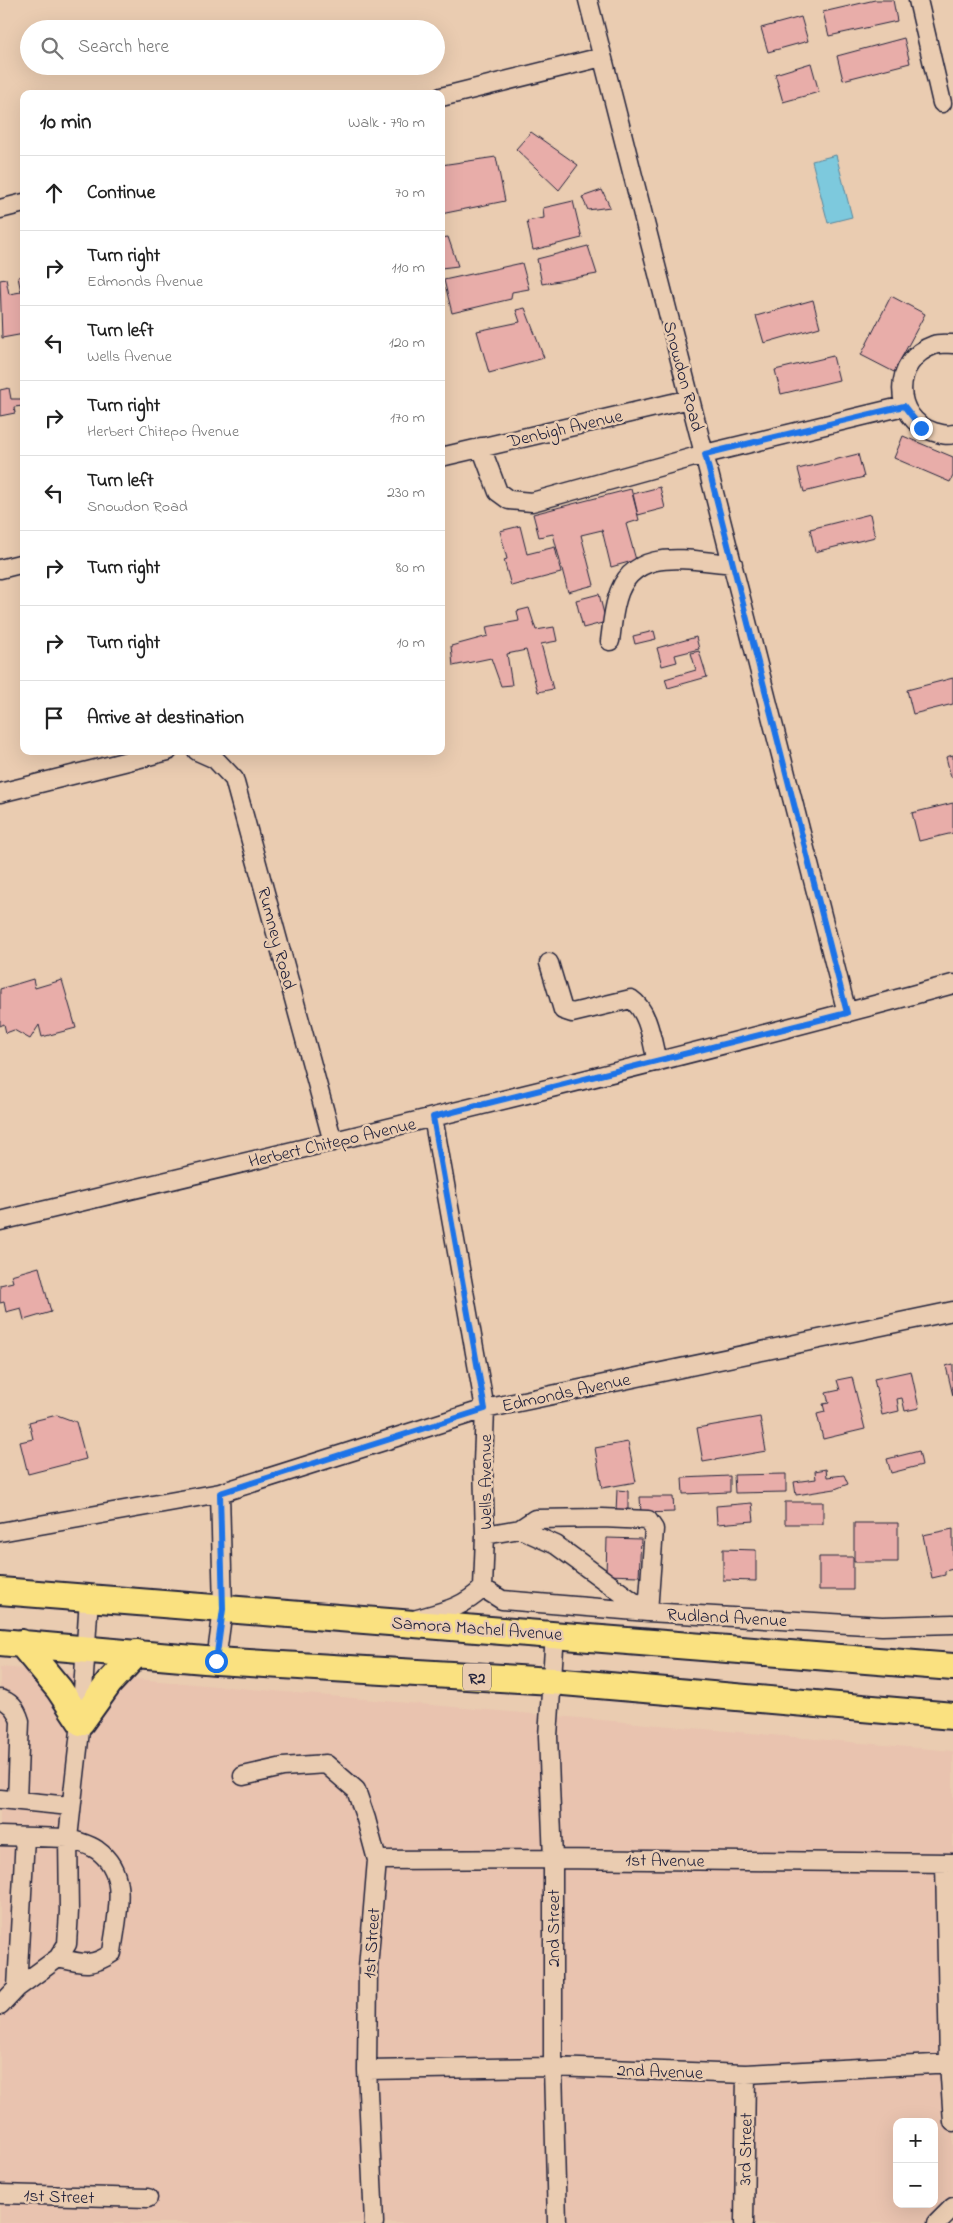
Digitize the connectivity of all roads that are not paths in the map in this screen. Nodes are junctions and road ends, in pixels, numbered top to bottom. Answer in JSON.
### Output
{"nodes":[{"id":1,"x":588,"y":0,"type":"edge"},
{"id":2,"x":918,"y":0,"type":"edge"},
{"id":3,"x":602,"y":57,"type":"junction"},
{"id":4,"x":445,"y":97,"type":"edge"},
{"id":5,"x":942,"y":102,"type":"dead end"},
{"id":6,"x":20,"y":204,"type":"edge"},
{"id":7,"x":0,"y":209,"type":"edge"},
{"id":8,"x":953,"y":344,"type":"edge"},
{"id":9,"x":690,"y":399,"type":"junction"},
{"id":10,"x":904,"y":406,"type":"junction"},
{"id":11,"x":953,"y":434,"type":"edge"},
{"id":12,"x":481,"y":447,"type":"junction"},
{"id":13,"x":705,"y":454,"type":"junction"},
{"id":14,"x":445,"y":456,"type":"edge"},
{"id":15,"x":20,"y":564,"type":"edge"},
{"id":16,"x":733,"y":564,"type":"junction"},
{"id":17,"x":0,"y":569,"type":"edge"},
{"id":18,"x":610,"y":641,"type":"dead end"},
{"id":19,"x":152,"y":755,"type":"edge"},
{"id":20,"x":206,"y":755,"type":"edge"},
{"id":21,"x":0,"y":793,"type":"edge"},
{"id":22,"x":549,"y":963,"type":"dead end"},
{"id":23,"x":953,"y":984,"type":"edge"},
{"id":24,"x":847,"y":1013,"type":"junction"},
{"id":25,"x":657,"y":1062,"type":"junction"},
{"id":26,"x":433,"y":1117,"type":"junction"},
{"id":27,"x":333,"y":1142,"type":"junction"},
{"id":28,"x":0,"y":1221,"type":"edge"},
{"id":29,"x":953,"y":1311,"type":"edge"},
{"id":30,"x":485,"y":1409,"type":"junction"},
{"id":31,"x":220,"y":1493,"type":"junction"},
{"id":32,"x":520,"y":1529,"type":"junction"},
{"id":33,"x":0,"y":1532,"type":"edge"},
{"id":34,"x":485,"y":1535,"type":"junction"},
{"id":35,"x":483,"y":1588,"type":"junction"},
{"id":36,"x":0,"y":1591,"type":"edge"},
{"id":37,"x":89,"y":1598,"type":"junction"},
{"id":38,"x":223,"y":1609,"type":"junction"},
{"id":39,"x":648,"y":1612,"type":"junction"},
{"id":40,"x":403,"y":1622,"type":"junction"},
{"id":41,"x":953,"y":1624,"type":"edge"},
{"id":42,"x":555,"y":1634,"type":"junction"},
{"id":43,"x":11,"y":1642,"type":"edge"},
{"id":44,"x":86,"y":1649,"type":"junction"},
{"id":45,"x":137,"y":1653,"type":"junction"},
{"id":46,"x":216,"y":1661,"type":"junction"},
{"id":47,"x":953,"y":1667,"type":"edge"},
{"id":48,"x":552,"y":1681,"type":"junction"},
{"id":49,"x":0,"y":1699,"type":"edge"},
{"id":50,"x":953,"y":1716,"type":"edge"},
{"id":51,"x":81,"y":1722,"type":"junction"},
{"id":52,"x":243,"y":1776,"type":"dead end"},
{"id":53,"x":8,"y":1800,"type":"edge"},
{"id":54,"x":70,"y":1806,"type":"junction"},
{"id":55,"x":0,"y":1836,"type":"edge"},
{"id":56,"x":25,"y":1837,"type":"junction"},
{"id":57,"x":68,"y":1838,"type":"junction"},
{"id":58,"x":553,"y":1859,"type":"junction"},
{"id":59,"x":377,"y":1860,"type":"junction"},
{"id":60,"x":949,"y":1863,"type":"edge"},
{"id":61,"x":58,"y":1958,"type":"junction"},
{"id":62,"x":17,"y":1988,"type":"junction"},
{"id":63,"x":0,"y":2006,"type":"edge"},
{"id":64,"x":951,"y":2063,"type":"edge"},
{"id":65,"x":553,"y":2067,"type":"junction"},
{"id":66,"x":367,"y":2070,"type":"junction"},
{"id":67,"x":746,"y":2074,"type":"junction"},
{"id":68,"x":953,"y":2122,"type":"edge"},
{"id":69,"x":0,"y":2194,"type":"edge"},
{"id":70,"x":148,"y":2198,"type":"dead end"},
{"id":71,"x":953,"y":2207,"type":"edge"},
{"id":72,"x":374,"y":2223,"type":"edge"},
{"id":73,"x":556,"y":2223,"type":"edge"},
{"id":74,"x":744,"y":2223,"type":"edge"},
{"id":75,"x":937,"y":2223,"type":"edge"}],
"edges":[{"from":1,"to":3,"type":"street","name":"Snowdon Road"},
{"from":2,"to":5,"type":"street"},
{"from":3,"to":4,"type":"street"},
{"from":3,"to":9,"type":"street","name":"Snowdon Road"},
{"from":6,"to":7,"type":"street"},
{"from":8,"to":10,"type":"street"},
{"from":9,"to":12,"type":"street","name":"Denbigh Avenue"},
{"from":9,"to":13,"type":"street","name":"Snowdon Road"},
{"from":10,"to":11,"type":"street"},
{"from":10,"to":13,"type":"street"},
{"from":12,"to":13,"type":"street"},
{"from":12,"to":14,"type":"street","name":"Denbigh Avenue"},
{"from":13,"to":16,"type":"street","name":"Snowdon Road"},
{"from":15,"to":17,"type":"street"},
{"from":16,"to":18,"type":"street"},
{"from":16,"to":24,"type":"street","name":"Snowdon Road"},
{"from":19,"to":21,"type":"street"},
{"from":20,"to":27,"type":"street","name":"Rumney Road"},
{"from":22,"to":25,"type":"street"},
{"from":23,"to":24,"type":"street","name":"Herbert Chitepo Avenue"},
{"from":24,"to":25,"type":"street","name":"Herbert Chitepo Avenue"},
{"from":25,"to":26,"type":"street","name":"Herbert Chitepo Avenue"},
{"from":26,"to":27,"type":"street","name":"Herbert Chitepo Avenue"},
{"from":26,"to":30,"type":"street","name":"Wells Avenue"},
{"from":27,"to":28,"type":"street","name":"Herbert Chitepo Avenue"},
{"from":29,"to":30,"type":"street","name":"Edmonds Avenue"},
{"from":30,"to":31,"type":"street","name":"Edmonds Avenue"},
{"from":30,"to":34,"type":"street","name":"Wells Avenue"},
{"from":31,"to":33,"type":"street","name":"Edmonds Avenue"},
{"from":31,"to":38,"type":"street"},
{"from":32,"to":34,"type":"street"},
{"from":32,"to":39,"type":"street"},
{"from":32,"to":39,"type":"street"},
{"from":34,"to":35,"type":"street","name":"Wells Avenue"},
{"from":35,"to":39,"type":"street","name":"Rudland Avenue"},
{"from":35,"to":40,"type":"street"},
{"from":36,"to":37,"type":"highway","name":"Samora Machel Avenue"},
{"from":37,"to":38,"type":"highway","name":"Samora Machel Avenue"},
{"from":37,"to":44,"type":"street"},
{"from":38,"to":40,"type":"highway","name":"Samora Machel Avenue"},
{"from":38,"to":46,"type":"street"},
{"from":39,"to":41,"type":"street","name":"Rudland Avenue"},
{"from":40,"to":42,"type":"highway","name":"Samora Machel Avenue"},
{"from":42,"to":47,"type":"highway","name":"Samora Machel Avenue"},
{"from":42,"to":48,"type":"street","name":"2nd Street"},
{"from":43,"to":44,"type":"highway","number":"R2"},
{"from":43,"to":51,"type":"highway"},
{"from":44,"to":45,"type":"highway","number":"R2"},
{"from":44,"to":51,"type":"street"},
{"from":45,"to":46,"type":"highway","number":"R2"},
{"from":45,"to":51,"type":"highway"},
{"from":46,"to":48,"type":"highway","number":"R2"},
{"from":48,"to":50,"type":"highway","number":"R2"},
{"from":48,"to":58,"type":"street","name":"2nd Street"},
{"from":49,"to":53,"type":"street"},
{"from":51,"to":54,"type":"street"},
{"from":52,"to":59,"type":"street","name":"1st Street"},
{"from":53,"to":54,"type":"street"},
{"from":54,"to":57,"type":"street"},
{"from":55,"to":56,"type":"street"},
{"from":56,"to":57,"type":"street"},
{"from":56,"to":62,"type":"street"},
{"from":57,"to":61,"type":"street"},
{"from":57,"to":61,"type":"street"},
{"from":58,"to":59,"type":"street","name":"1st Avenue"},
{"from":58,"to":60,"type":"street","name":"1st Avenue"},
{"from":58,"to":65,"type":"street","name":"2nd Street"},
{"from":59,"to":66,"type":"street","name":"1st Street"},
{"from":60,"to":64,"type":"street"},
{"from":61,"to":62,"type":"street"},
{"from":62,"to":63,"type":"street"},
{"from":64,"to":67,"type":"street","name":"2nd Avenue"},
{"from":64,"to":68,"type":"street"},
{"from":65,"to":66,"type":"street","name":"2nd Avenue"},
{"from":65,"to":67,"type":"street","name":"2nd Avenue"},
{"from":65,"to":73,"type":"street","name":"2nd Street"},
{"from":66,"to":72,"type":"street","name":"1st Street"},
{"from":67,"to":74,"type":"street","name":"3rd Street"},
{"from":69,"to":70,"type":"street","name":"1st Street"},
{"from":71,"to":75,"type":"street"}]}
